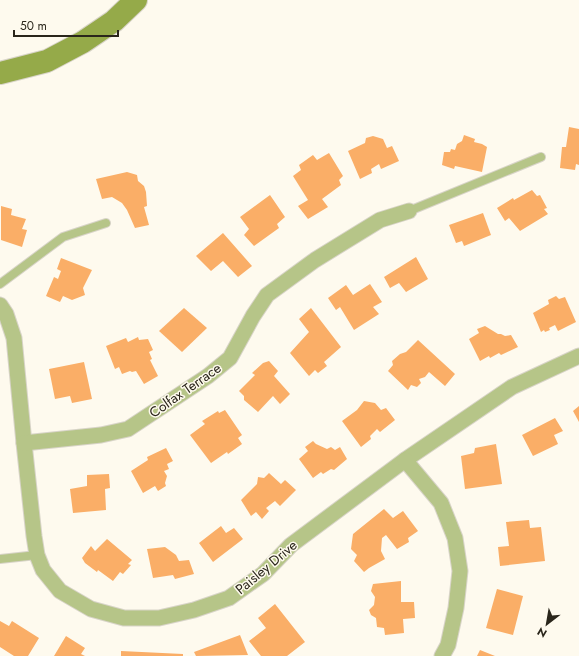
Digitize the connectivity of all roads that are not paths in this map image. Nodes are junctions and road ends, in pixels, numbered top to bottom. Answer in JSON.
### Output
{"nodes":[{"id":1,"x":136,"y":0,"type":"edge"},
{"id":2,"x":0,"y":73,"type":"edge"},
{"id":3,"x":541,"y":157,"type":"dead end"},
{"id":4,"x":409,"y":211,"type":"joint"},
{"id":5,"x":106,"y":223,"type":"dead end"},
{"id":6,"x":0,"y":284,"type":"edge"},
{"id":7,"x":0,"y":305,"type":"edge"},
{"id":8,"x":579,"y":356,"type":"edge"},
{"id":9,"x":24,"y":443,"type":"junction"},
{"id":10,"x":406,"y":460,"type":"junction"},
{"id":11,"x":38,"y":555,"type":"junction"},
{"id":12,"x":0,"y":559,"type":"edge"},
{"id":13,"x":442,"y":656,"type":"edge"}],
"edges":[{"from":1,"to":2,"type":"street"},
{"from":3,"to":4,"type":"lane"},
{"from":4,"to":9,"type":"street","name":"Colfax Terrace"},
{"from":5,"to":6,"type":"lane"},
{"from":7,"to":9,"type":"street","name":"Paisley Drive"},
{"from":8,"to":10,"type":"street","name":"Paisley Drive"},
{"from":9,"to":11,"type":"street","name":"Paisley Drive"},
{"from":10,"to":11,"type":"street","name":"Paisley Drive"},
{"from":10,"to":13,"type":"street"},
{"from":11,"to":12,"type":"lane"}]}
